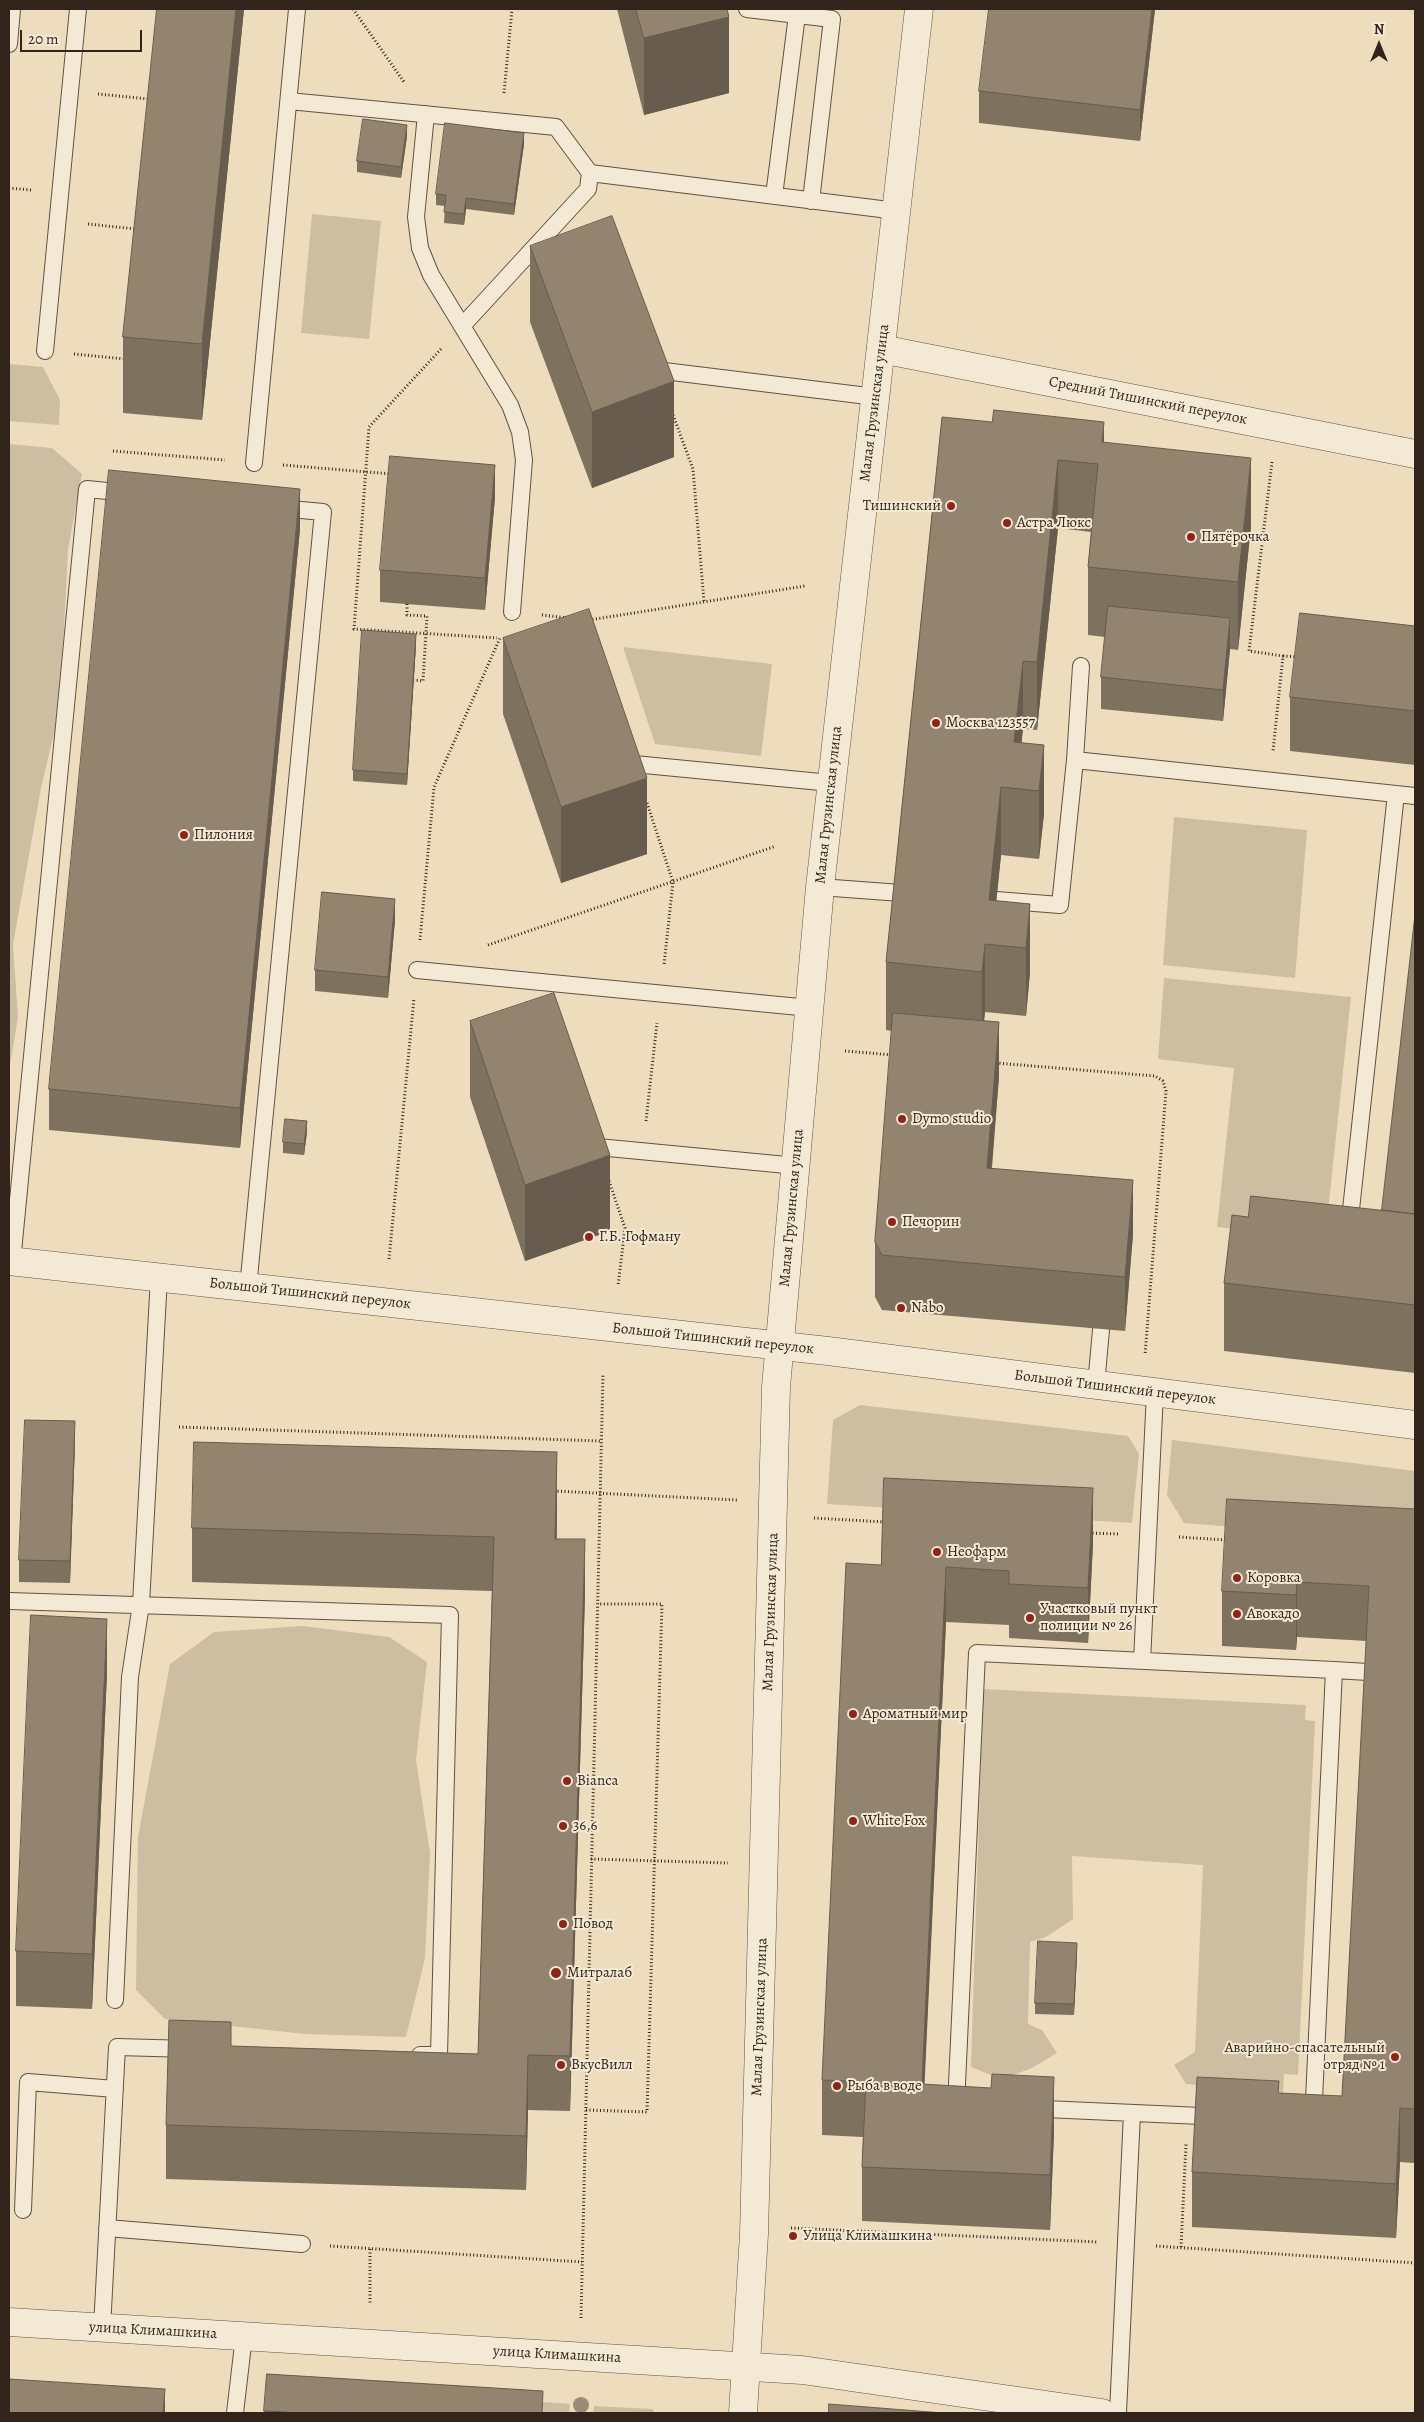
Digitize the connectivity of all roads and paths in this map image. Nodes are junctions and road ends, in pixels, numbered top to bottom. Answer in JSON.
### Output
{"nodes":[{"id":1,"x":12,"y":9,"type":"edge"},
{"id":2,"x":78,"y":9,"type":"edge"},
{"id":3,"x":298,"y":9,"type":"edge"},
{"id":4,"x":353,"y":9,"type":"edge"},
{"id":5,"x":512,"y":9,"type":"edge"},
{"id":6,"x":747,"y":9,"type":"edge"},
{"id":7,"x":919,"y":9,"type":"edge"},
{"id":8,"x":796,"y":15,"type":"junction"},
{"id":9,"x":9,"y":36,"type":"edge"},
{"id":10,"x":98,"y":94,"type":"dead end"},
{"id":11,"x":155,"y":100,"type":"edge"},
{"id":12,"x":289,"y":101,"type":"junction"},
{"id":13,"x":426,"y":114,"type":"junction"},
{"id":14,"x":501,"y":121,"type":"junction"},
{"id":15,"x":590,"y":173,"type":"junction"},
{"id":16,"x":774,"y":196,"type":"junction"},
{"id":17,"x":811,"y":201,"type":"junction"},
{"id":18,"x":897,"y":211,"type":"junction"},
{"id":19,"x":85,"y":224,"type":"dead end"},
{"id":20,"x":142,"y":229,"type":"edge"},
{"id":21,"x":463,"y":325,"type":"junction"},
{"id":22,"x":881,"y":349,"type":"junction"},
{"id":23,"x":45,"y":351,"type":"joint"},
{"id":24,"x":128,"y":359,"type":"edge"},
{"id":25,"x":656,"y":370,"type":"edge"},
{"id":26,"x":876,"y":397,"type":"junction"},
{"id":27,"x":113,"y":451,"type":"dead end"},
{"id":28,"x":1415,"y":454,"type":"edge"},
{"id":29,"x":1272,"y":459,"type":"dead end"},
{"id":30,"x":254,"y":463,"type":"junction"},
{"id":31,"x":365,"y":472,"type":"junction"},
{"id":32,"x":394,"y":474,"type":"edge"},
{"id":33,"x":146,"y":494,"type":"edge"},
{"id":34,"x":264,"y":506,"type":"edge"},
{"id":35,"x":805,"y":586,"type":"dead end"},
{"id":36,"x":408,"y":604,"type":"dead end"},
{"id":37,"x":512,"y":612,"type":"junction"},
{"id":38,"x":576,"y":619,"type":"edge"},
{"id":39,"x":589,"y":629,"type":"edge"},
{"id":40,"x":426,"y":634,"type":"junction"},
{"id":41,"x":500,"y":638,"type":"junction"},
{"id":42,"x":1284,"y":656,"type":"junction"},
{"id":43,"x":1302,"y":658,"type":"edge"},
{"id":44,"x":1081,"y":666,"type":"dead end"},
{"id":45,"x":414,"y":680,"type":"edge"},
{"id":46,"x":1074,"y":760,"type":"junction"},
{"id":47,"x":634,"y":764,"type":"joint"},
{"id":48,"x":1270,"y":780,"type":"junction"},
{"id":49,"x":831,"y":783,"type":"junction"},
{"id":50,"x":1396,"y":794,"type":"junction"},
{"id":51,"x":1415,"y":796,"type":"edge"},
{"id":52,"x":776,"y":846,"type":"dead end"},
{"id":53,"x":673,"y":882,"type":"junction"},
{"id":54,"x":820,"y":887,"type":"junction"},
{"id":55,"x":901,"y":893,"type":"edge"},
{"id":56,"x":996,"y":900,"type":"edge"},
{"id":57,"x":481,"y":948,"type":"dead end"},
{"id":58,"x":417,"y":970,"type":"junction"},
{"id":59,"x":660,"y":994,"type":"junction"},
{"id":60,"x":810,"y":1008,"type":"junction"},
{"id":61,"x":846,"y":1051,"type":"dead end"},
{"id":62,"x":894,"y":1055,"type":"edge"},
{"id":63,"x":991,"y":1063,"type":"edge"},
{"id":64,"x":598,"y":1147,"type":"joint"},
{"id":65,"x":643,"y":1152,"type":"junction"},
{"id":66,"x":796,"y":1166,"type":"junction"},
{"id":67,"x":1347,"y":1247,"type":"edge"},
{"id":68,"x":389,"y":1259,"type":"dead end"},
{"id":69,"x":10,"y":1261,"type":"edge"},
{"id":70,"x":159,"y":1277,"type":"junction"},
{"id":71,"x":618,"y":1286,"type":"dead end"},
{"id":72,"x":248,"y":1288,"type":"junction"},
{"id":73,"x":1101,"y":1330,"type":"dead end"},
{"id":74,"x":780,"y":1346,"type":"junction"},
{"id":75,"x":1145,"y":1355,"type":"dead end"},
{"id":76,"x":602,"y":1374,"type":"dead end"},
{"id":77,"x":1096,"y":1385,"type":"junction"},
{"id":78,"x":1155,"y":1393,"type":"junction"},
{"id":79,"x":1415,"y":1425,"type":"edge"},
{"id":80,"x":150,"y":1426,"type":"junction"},
{"id":81,"x":601,"y":1442,"type":"junction"},
{"id":82,"x":544,"y":1491,"type":"edge"},
{"id":83,"x":600,"y":1493,"type":"junction"},
{"id":84,"x":739,"y":1500,"type":"dead end"},
{"id":85,"x":814,"y":1518,"type":"dead end"},
{"id":86,"x":893,"y":1522,"type":"edge"},
{"id":87,"x":1079,"y":1532,"type":"edge"},
{"id":88,"x":1148,"y":1536,"type":"junction"},
{"id":89,"x":1237,"y":1541,"type":"edge"},
{"id":90,"x":9,"y":1601,"type":"edge"},
{"id":91,"x":141,"y":1604,"type":"junction"},
{"id":92,"x":598,"y":1604,"type":"junction"},
{"id":93,"x":1142,"y":1661,"type":"junction"},
{"id":94,"x":1334,"y":1670,"type":"junction"},
{"id":95,"x":1368,"y":1672,"type":"edge"},
{"id":96,"x":591,"y":1859,"type":"junction"},
{"id":97,"x":654,"y":1861,"type":"junction"},
{"id":98,"x":728,"y":1863,"type":"dead end"},
{"id":99,"x":115,"y":2000,"type":"dead end"},
{"id":100,"x":205,"y":2050,"type":"edge"},
{"id":101,"x":400,"y":2054,"type":"edge"},
{"id":102,"x":115,"y":2089,"type":"junction"},
{"id":103,"x":586,"y":2110,"type":"junction"},
{"id":104,"x":1132,"y":2113,"type":"junction"},
{"id":105,"x":1187,"y":2116,"type":"junction"},
{"id":106,"x":23,"y":2210,"type":"dead end"},
{"id":107,"x":108,"y":2228,"type":"junction"},
{"id":108,"x":302,"y":2244,"type":"joint"},
{"id":109,"x":1181,"y":2247,"type":"dead end"},
{"id":110,"x":370,"y":2248,"type":"junction"},
{"id":111,"x":582,"y":2262,"type":"junction"},
{"id":112,"x":370,"y":2304,"type":"dead end"},
{"id":113,"x":581,"y":2318,"type":"dead end"},
{"id":114,"x":9,"y":2322,"type":"edge"},
{"id":115,"x":102,"y":2328,"type":"junction"},
{"id":116,"x":244,"y":2336,"type":"junction"},
{"id":117,"x":747,"y":2366,"type":"junction"},
{"id":118,"x":235,"y":2413,"type":"edge"},
{"id":119,"x":743,"y":2413,"type":"edge"},
{"id":120,"x":1102,"y":2413,"type":"edge"},
{"id":121,"x":1118,"y":2413,"type":"edge"}],
"edges":[{"from":1,"to":9,"type":"lane"},
{"from":2,"to":23,"type":"lane"},
{"from":3,"to":12,"type":"lane"},
{"from":4,"to":13,"type":"path"},
{"from":5,"to":14,"type":"path"},
{"from":6,"to":8,"type":"lane"},
{"from":7,"to":18,"type":"street","name":"Малая Грузинская улица"},
{"from":8,"to":16,"type":"lane"},
{"from":8,"to":17,"type":"lane"},
{"from":10,"to":11,"type":"path"},
{"from":12,"to":13,"type":"lane"},
{"from":12,"to":30,"type":"lane"},
{"from":13,"to":14,"type":"lane"},
{"from":13,"to":21,"type":"lane"},
{"from":14,"to":15,"type":"lane"},
{"from":15,"to":16,"type":"lane"},
{"from":15,"to":21,"type":"lane"},
{"from":16,"to":17,"type":"lane"},
{"from":17,"to":18,"type":"lane"},
{"from":18,"to":22,"type":"street","name":"Малая Грузинская улица"},
{"from":19,"to":20,"type":"path"},
{"from":21,"to":31,"type":"path"},
{"from":21,"to":37,"type":"lane"},
{"from":22,"to":26,"type":"street","name":"Малая Грузинская улица"},
{"from":22,"to":28,"type":"street","name":"Средний Тишинский переулок"},
{"from":23,"to":24,"type":"path"},
{"from":25,"to":26,"type":"lane"},
{"from":26,"to":49,"type":"street","name":"Малая Грузинская улица"},
{"from":27,"to":30,"type":"path"},
{"from":29,"to":42,"type":"path"},
{"from":30,"to":31,"type":"path"},
{"from":31,"to":32,"type":"path"},
{"from":31,"to":40,"type":"path"},
{"from":33,"to":69,"type":"lane"},
{"from":34,"to":72,"type":"lane"},
{"from":35,"to":39,"type":"path"},
{"from":36,"to":40,"type":"path"},
{"from":37,"to":38,"type":"path"},
{"from":37,"to":41,"type":"path"},
{"from":40,"to":41,"type":"path"},
{"from":40,"to":45,"type":"path"},
{"from":41,"to":58,"type":"path"},
{"from":42,"to":43,"type":"path"},
{"from":42,"to":48,"type":"path"},
{"from":44,"to":46,"type":"lane"},
{"from":46,"to":48,"type":"lane"},
{"from":46,"to":56,"type":"lane"},
{"from":47,"to":49,"type":"lane"},
{"from":47,"to":53,"type":"path"},
{"from":48,"to":50,"type":"lane"},
{"from":49,"to":54,"type":"street","name":"Малая Грузинская улица"},
{"from":50,"to":51,"type":"lane"},
{"from":50,"to":67,"type":"lane"},
{"from":52,"to":53,"type":"path"},
{"from":53,"to":57,"type":"path"},
{"from":53,"to":59,"type":"path"},
{"from":54,"to":55,"type":"lane"},
{"from":54,"to":60,"type":"street","name":"Малая Грузинская улица"},
{"from":58,"to":59,"type":"lane"},
{"from":58,"to":68,"type":"path"},
{"from":59,"to":60,"type":"lane"},
{"from":59,"to":65,"type":"path"},
{"from":60,"to":66,"type":"street","name":"Малая Грузинская улица"},
{"from":61,"to":62,"type":"path"},
{"from":63,"to":75,"type":"path"},
{"from":64,"to":65,"type":"lane"},
{"from":64,"to":71,"type":"path"},
{"from":65,"to":66,"type":"lane"},
{"from":66,"to":74,"type":"street","name":"Малая Грузинская улица"},
{"from":69,"to":70,"type":"street","name":"Большой Тишинский переулок"},
{"from":70,"to":72,"type":"street","name":"Большой Тишинский переулок"},
{"from":70,"to":80,"type":"lane"},
{"from":72,"to":74,"type":"street","name":"Большой Тишинский переулок"},
{"from":73,"to":77,"type":"lane"},
{"from":74,"to":77,"type":"street","name":"Большой Тишинский переулок"},
{"from":74,"to":117,"type":"street","name":"Малая Грузинская улица"},
{"from":76,"to":81,"type":"path"},
{"from":77,"to":78,"type":"street","name":"Большой Тишинский переулок"},
{"from":78,"to":79,"type":"street","name":"Большой Тишинский переулок"},
{"from":78,"to":88,"type":"lane"},
{"from":80,"to":81,"type":"path"},
{"from":80,"to":91,"type":"lane"},
{"from":81,"to":83,"type":"path"},
{"from":82,"to":83,"type":"path"},
{"from":83,"to":84,"type":"path"},
{"from":83,"to":92,"type":"path"},
{"from":85,"to":86,"type":"path"},
{"from":87,"to":88,"type":"path"},
{"from":88,"to":89,"type":"path"},
{"from":88,"to":93,"type":"lane"},
{"from":90,"to":91,"type":"lane"},
{"from":91,"to":99,"type":"lane"},
{"from":91,"to":101,"type":"lane"},
{"from":92,"to":96,"type":"path"},
{"from":92,"to":97,"type":"path"},
{"from":93,"to":94,"type":"lane"},
{"from":93,"to":104,"type":"lane"},
{"from":94,"to":95,"type":"lane"},
{"from":94,"to":105,"type":"lane"},
{"from":96,"to":97,"type":"path"},
{"from":96,"to":103,"type":"path"},
{"from":97,"to":98,"type":"path"},
{"from":97,"to":103,"type":"path"},
{"from":100,"to":102,"type":"lane"},
{"from":102,"to":106,"type":"lane"},
{"from":102,"to":107,"type":"lane"},
{"from":103,"to":111,"type":"path"},
{"from":104,"to":105,"type":"lane"},
{"from":104,"to":121,"type":"lane"},
{"from":105,"to":109,"type":"path"},
{"from":107,"to":108,"type":"lane"},
{"from":107,"to":115,"type":"lane"},
{"from":108,"to":110,"type":"path"},
{"from":110,"to":111,"type":"path"},
{"from":110,"to":112,"type":"path"},
{"from":111,"to":113,"type":"path"},
{"from":114,"to":115,"type":"street","name":"улица Климашкина"},
{"from":115,"to":116,"type":"street","name":"улица Климашкина"},
{"from":116,"to":117,"type":"street","name":"улица Климашкина"},
{"from":116,"to":118,"type":"lane"},
{"from":117,"to":119,"type":"street","name":"Малая Грузинская улица"},
{"from":117,"to":120,"type":"street","name":"улица Климашкина"}]}
